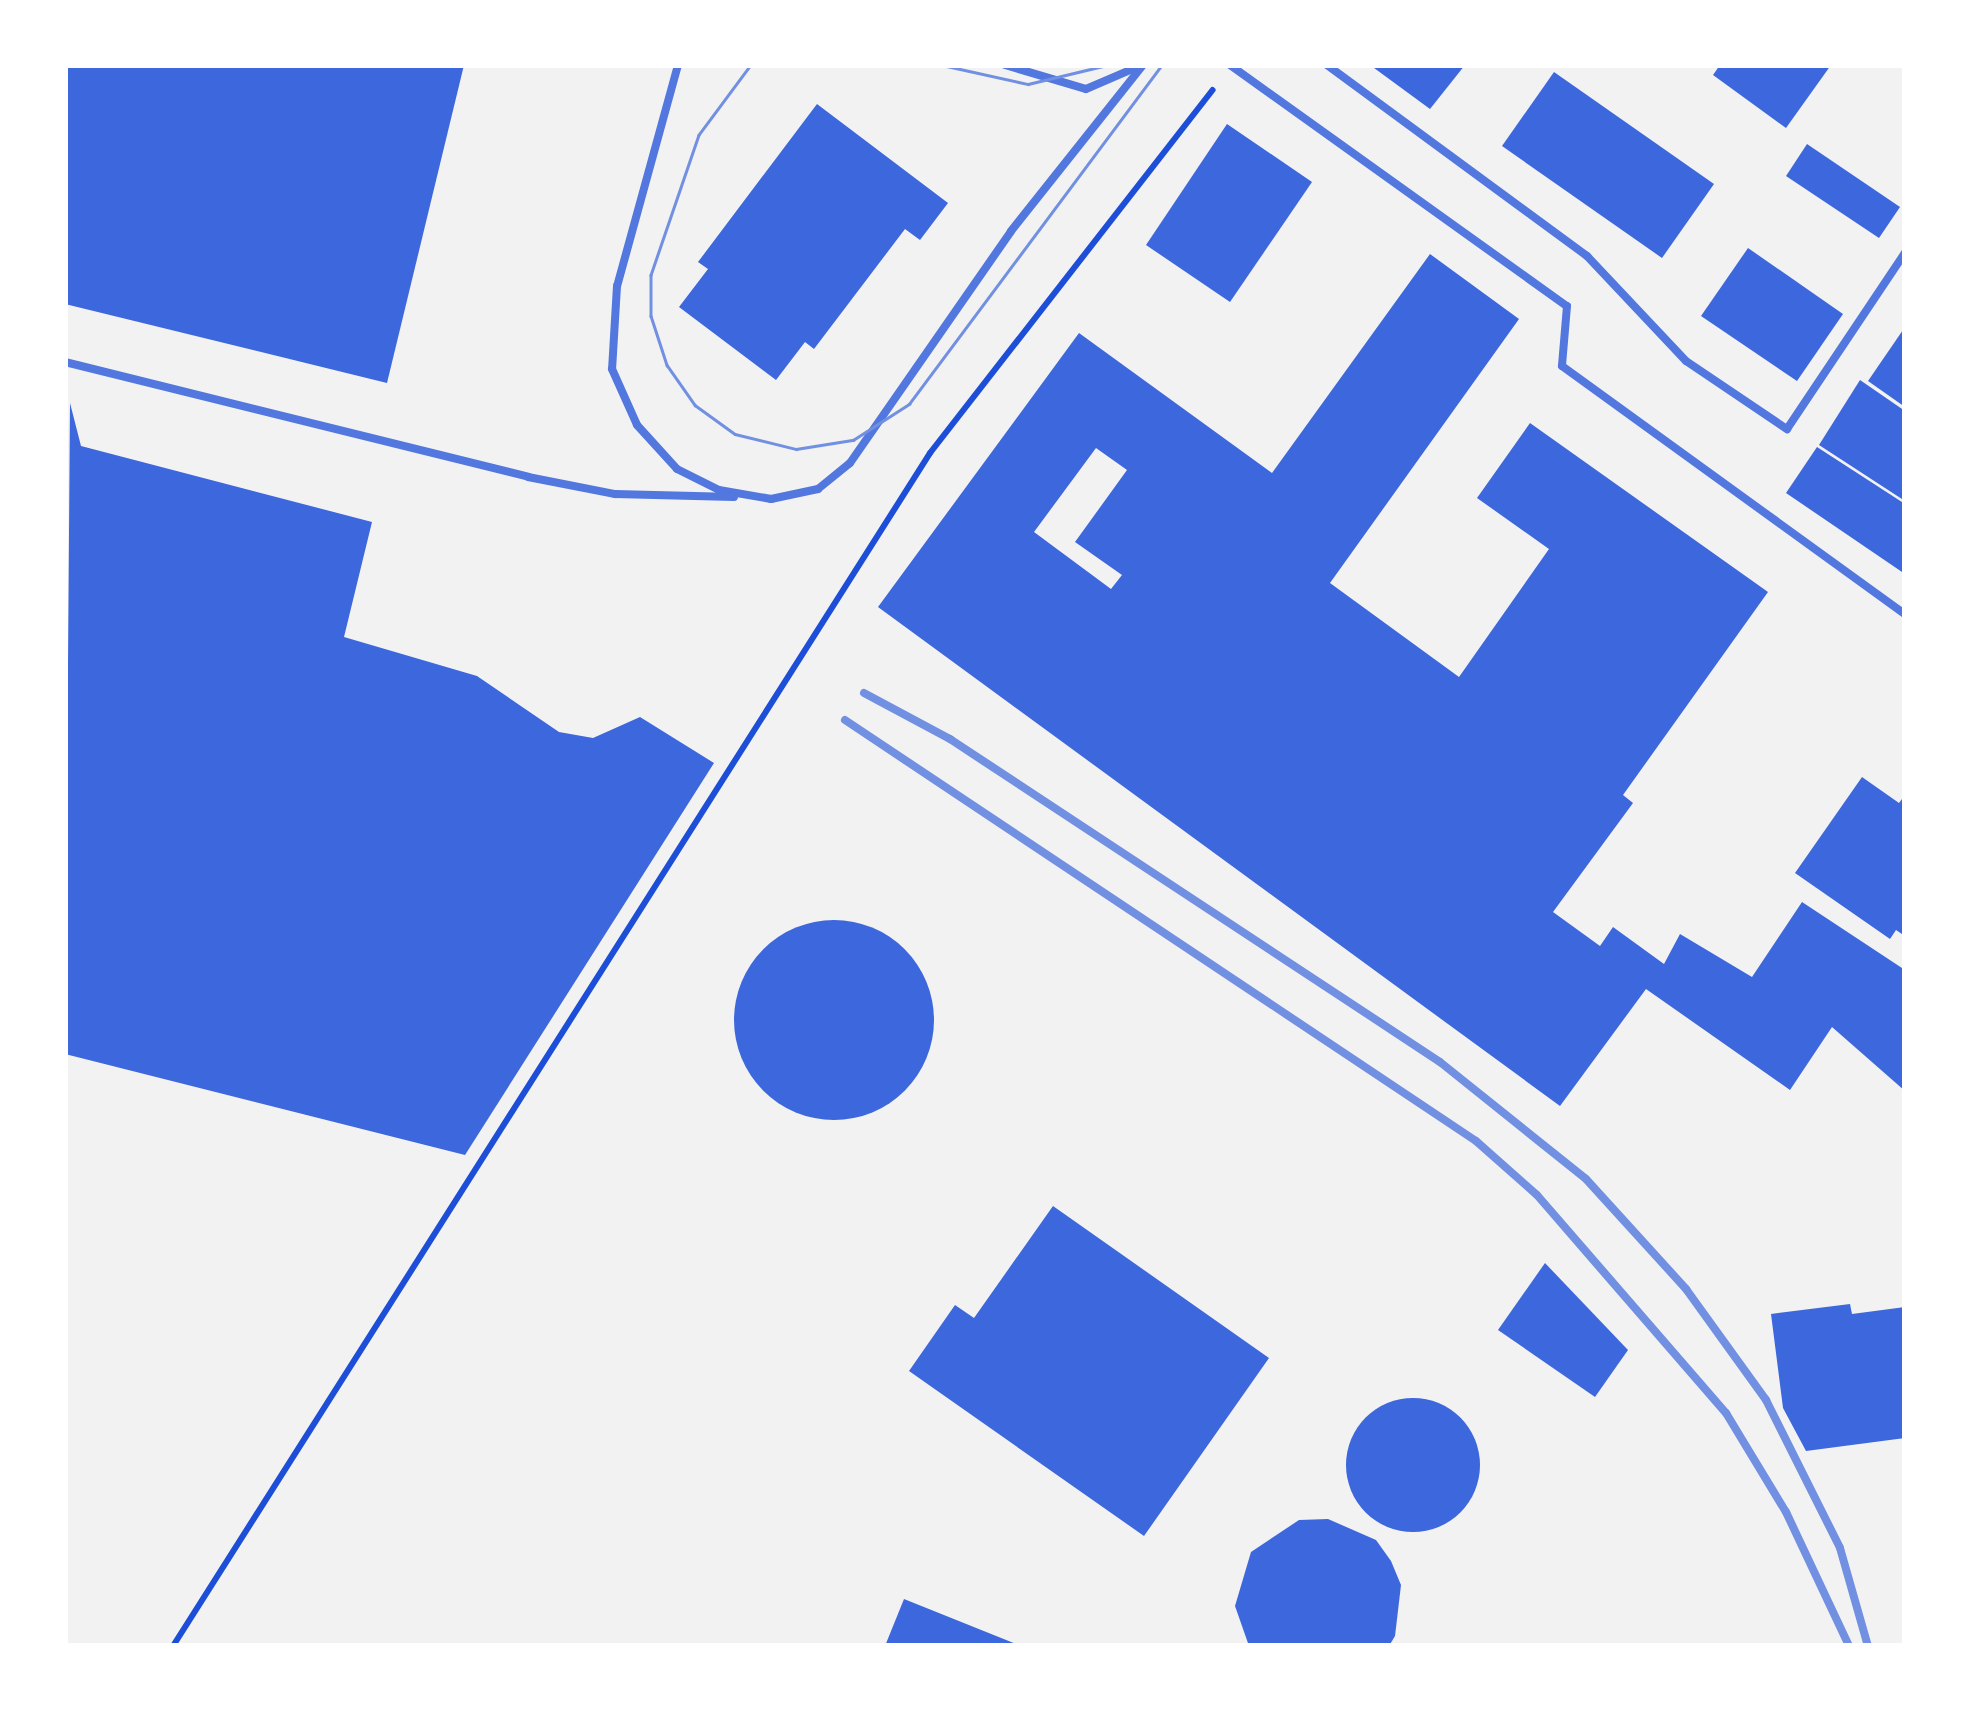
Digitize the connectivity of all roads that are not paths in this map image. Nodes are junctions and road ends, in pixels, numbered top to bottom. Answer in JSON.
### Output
{"nodes":[{"id":1,"x":678,"y":65,"type":"edge"},
{"id":2,"x":1005,"y":65,"type":"edge"},
{"id":3,"x":1142,"y":65,"type":"edge"},
{"id":4,"x":1327,"y":65,"type":"edge"},
{"id":5,"x":1231,"y":66,"type":"edge"},
{"id":6,"x":1905,"y":253,"type":"edge"},
{"id":7,"x":65,"y":362,"type":"edge"},
{"id":8,"x":744,"y":496,"type":"junction"},
{"id":9,"x":1905,"y":614,"type":"edge"}],
"edges":[{"from":1,"to":8,"type":"lane"},
{"from":2,"to":3,"type":"lane"},
{"from":3,"to":8,"type":"lane"},
{"from":4,"to":6,"type":"lane"},
{"from":5,"to":9,"type":"lane"},
{"from":7,"to":8,"type":"lane"}]}
